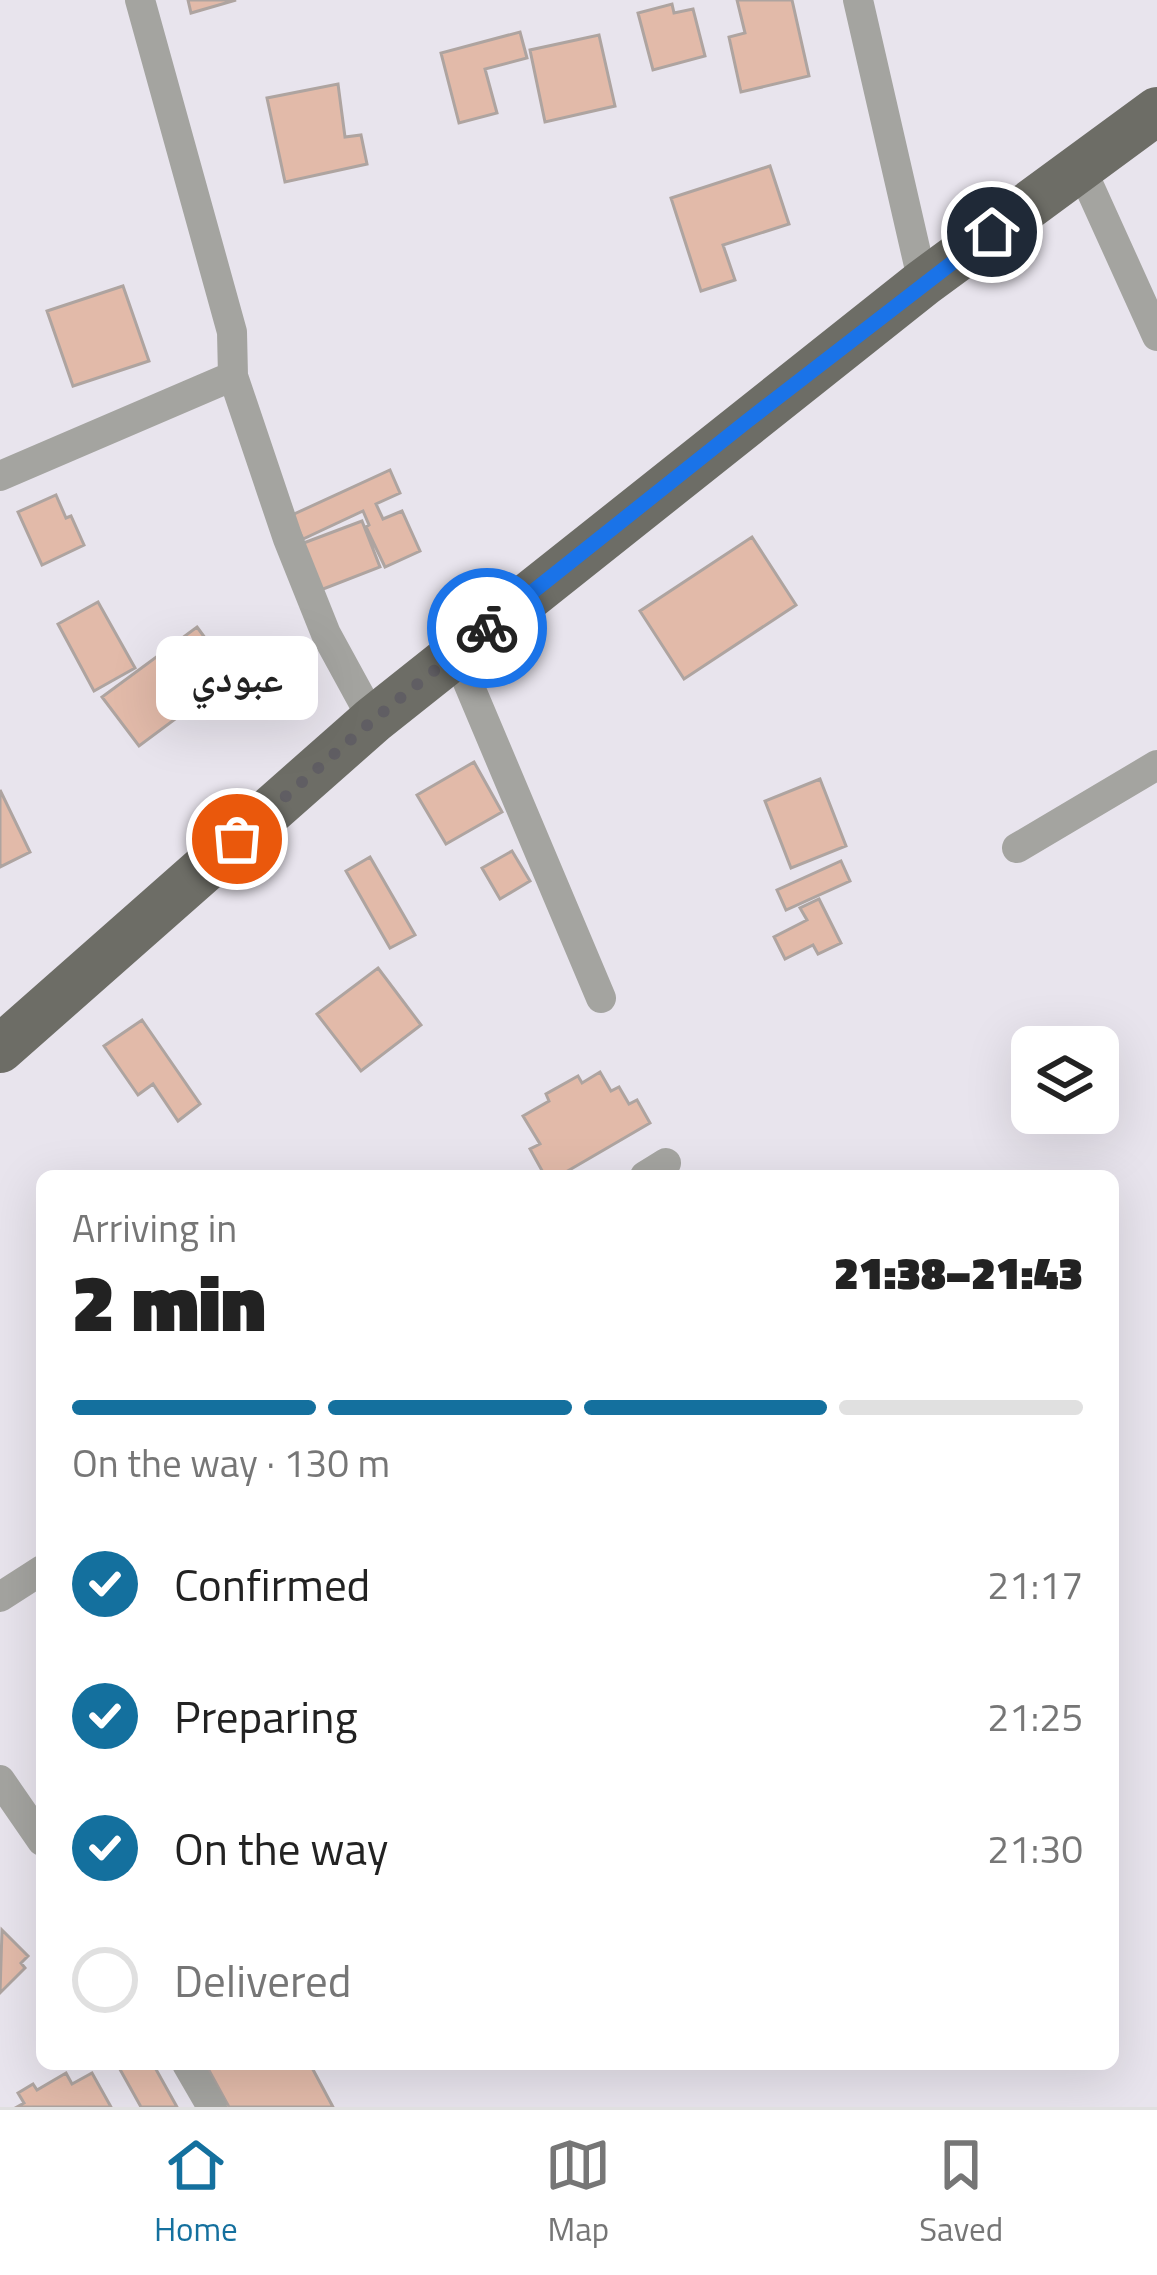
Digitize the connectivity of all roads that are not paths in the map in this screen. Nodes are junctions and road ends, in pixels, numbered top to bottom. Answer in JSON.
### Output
{"nodes":[{"id":1,"x":140,"y":0,"type":"edge"},
{"id":2,"x":858,"y":0,"type":"edge"},
{"id":3,"x":1157,"y":111,"type":"edge"},
{"id":4,"x":1080,"y":166,"type":"junction"},
{"id":5,"x":923,"y":284,"type":"junction"},
{"id":6,"x":1157,"y":336,"type":"edge"},
{"id":7,"x":233,"y":376,"type":"junction"},
{"id":8,"x":0,"y":476,"type":"edge"},
{"id":9,"x":456,"y":653,"type":"junction"},
{"id":10,"x":373,"y":720,"type":"junction"},
{"id":11,"x":1157,"y":764,"type":"edge"},
{"id":12,"x":1017,"y":848,"type":"dead end"},
{"id":13,"x":601,"y":998,"type":"dead end"},
{"id":14,"x":0,"y":1049,"type":"edge"},
{"id":15,"x":36,"y":1574,"type":"edge"},
{"id":16,"x":0,"y":1598,"type":"edge"},
{"id":17,"x":0,"y":1780,"type":"edge"},
{"id":18,"x":36,"y":1832,"type":"edge"},
{"id":19,"x":190,"y":2070,"type":"edge"},
{"id":20,"x":212,"y":2107,"type":"edge"}],
"edges":[{"from":1,"to":7,"type":"street"},
{"from":2,"to":5,"type":"street"},
{"from":3,"to":4,"type":"main road"},
{"from":4,"to":5,"type":"main road"},
{"from":4,"to":6,"type":"street"},
{"from":5,"to":9,"type":"main road"},
{"from":7,"to":8,"type":"street"},
{"from":7,"to":10,"type":"street"},
{"from":9,"to":10,"type":"main road"},
{"from":9,"to":13,"type":"street"},
{"from":10,"to":14,"type":"main road"},
{"from":11,"to":12,"type":"street"},
{"from":15,"to":16,"type":"street"},
{"from":17,"to":18,"type":"street"},
{"from":19,"to":20,"type":"street"}]}
